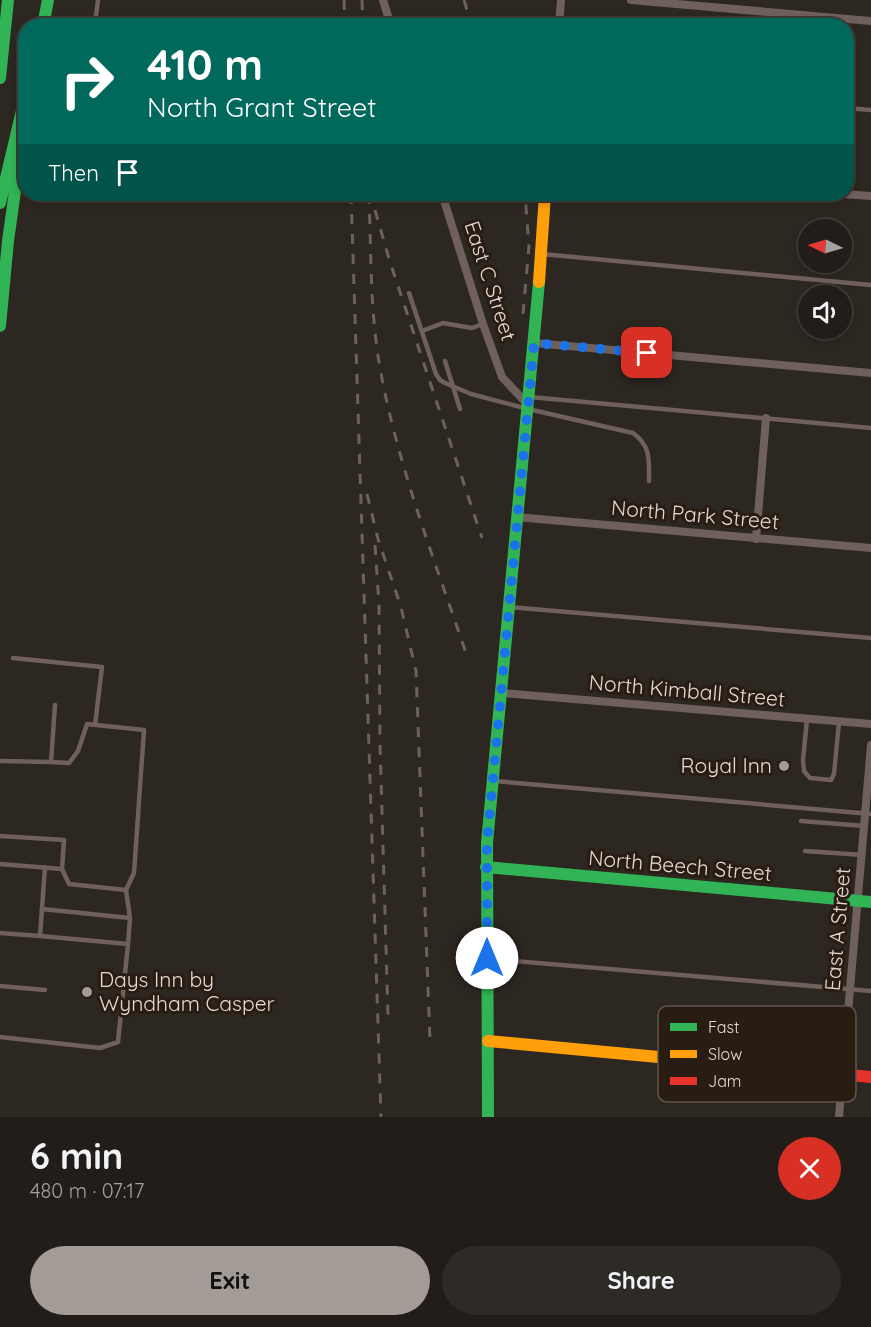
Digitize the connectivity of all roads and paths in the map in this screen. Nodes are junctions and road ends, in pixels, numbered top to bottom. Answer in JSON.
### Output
{"nodes":[{"id":1,"x":8,"y":0,"type":"edge"},
{"id":2,"x":48,"y":0,"type":"edge"},
{"id":3,"x":98,"y":0,"type":"edge"},
{"id":4,"x":383,"y":0,"type":"edge"},
{"id":5,"x":561,"y":0,"type":"edge"},
{"id":6,"x":631,"y":0,"type":"edge"},
{"id":7,"x":45,"y":18,"type":"edge"},
{"id":8,"x":95,"y":18,"type":"edge"},
{"id":9,"x":389,"y":18,"type":"edge"},
{"id":10,"x":560,"y":18,"type":"edge"},
{"id":11,"x":837,"y":18,"type":"edge"},
{"id":12,"x":854,"y":20,"type":"edge"},
{"id":13,"x":871,"y":21,"type":"edge"},
{"id":14,"x":0,"y":78,"type":"edge"},
{"id":15,"x":854,"y":109,"type":"edge"},
{"id":16,"x":871,"y":110,"type":"edge"},
{"id":17,"x":18,"y":128,"type":"edge"},
{"id":18,"x":18,"y":174,"type":"edge"},
{"id":19,"x":854,"y":195,"type":"edge"},
{"id":20,"x":871,"y":196,"type":"edge"},
{"id":21,"x":444,"y":201,"type":"edge"},
{"id":22,"x":545,"y":201,"type":"edge"},
{"id":23,"x":0,"y":203,"type":"edge"},
{"id":24,"x":541,"y":254,"type":"junction"},
{"id":25,"x":871,"y":285,"type":"edge"},
{"id":26,"x":409,"y":293,"type":"dead end"},
{"id":27,"x":483,"y":324,"type":"junction"},
{"id":28,"x":0,"y":326,"type":"edge"},
{"id":29,"x":422,"y":331,"type":"junction"},
{"id":30,"x":534,"y":343,"type":"junction"},
{"id":31,"x":445,"y":361,"type":"dead end"},
{"id":32,"x":871,"y":373,"type":"edge"},
{"id":33,"x":453,"y":387,"type":"junction"},
{"id":34,"x":528,"y":404,"type":"junction"},
{"id":35,"x":460,"y":409,"type":"dead end"},
{"id":36,"x":766,"y":418,"type":"junction"},
{"id":37,"x":871,"y":428,"type":"edge"},
{"id":38,"x":648,"y":481,"type":"dead end"},
{"id":39,"x":516,"y":518,"type":"junction"},
{"id":40,"x":756,"y":539,"type":"junction"},
{"id":41,"x":871,"y":548,"type":"edge"},
{"id":42,"x":509,"y":607,"type":"junction"},
{"id":43,"x":871,"y":638,"type":"edge"},
{"id":44,"x":14,"y":658,"type":"dead end"},
{"id":45,"x":501,"y":693,"type":"junction"},
{"id":46,"x":55,"y":705,"type":"dead end"},
{"id":47,"x":807,"y":719,"type":"junction"},
{"id":48,"x":839,"y":722,"type":"junction"},
{"id":49,"x":871,"y":724,"type":"edge"},
{"id":50,"x":95,"y":725,"type":"junction"},
{"id":51,"x":871,"y":745,"type":"edge"},
{"id":52,"x":0,"y":761,"type":"edge"},
{"id":53,"x":51,"y":762,"type":"junction"},
{"id":54,"x":492,"y":781,"type":"junction"},
{"id":55,"x":869,"y":814,"type":"edge"},
{"id":56,"x":801,"y":821,"type":"dead end"},
{"id":57,"x":865,"y":826,"type":"junction"},
{"id":58,"x":0,"y":836,"type":"edge"},
{"id":59,"x":805,"y":851,"type":"dead end"},
{"id":60,"x":863,"y":855,"type":"junction"},
{"id":61,"x":0,"y":864,"type":"edge"},
{"id":62,"x":45,"y":867,"type":"junction"},
{"id":63,"x":486,"y":867,"type":"junction"},
{"id":64,"x":62,"y":869,"type":"junction"},
{"id":65,"x":126,"y":890,"type":"junction"},
{"id":66,"x":865,"y":902,"type":"edge"},
{"id":67,"x":42,"y":909,"type":"junction"},
{"id":68,"x":130,"y":918,"type":"junction"},
{"id":69,"x":0,"y":933,"type":"edge"},
{"id":70,"x":40,"y":936,"type":"junction"},
{"id":71,"x":128,"y":944,"type":"junction"},
{"id":72,"x":487,"y":958,"type":"junction"},
{"id":73,"x":0,"y":986,"type":"edge"},
{"id":74,"x":850,"y":989,"type":"junction"},
{"id":75,"x":45,"y":990,"type":"dead end"},
{"id":76,"x":871,"y":991,"type":"edge"},
{"id":77,"x":849,"y":1006,"type":"edge"},
{"id":78,"x":0,"y":1037,"type":"edge"},
{"id":79,"x":488,"y":1041,"type":"junction"},
{"id":80,"x":658,"y":1057,"type":"edge"},
{"id":81,"x":856,"y":1075,"type":"edge"},
{"id":82,"x":871,"y":1077,"type":"edge"},
{"id":83,"x":840,"y":1102,"type":"edge"},
{"id":84,"x":488,"y":1117,"type":"edge"},
{"id":85,"x":839,"y":1117,"type":"edge"}],
"edges":[{"from":1,"to":14,"type":"main road"},
{"from":2,"to":7,"type":"main road"},
{"from":3,"to":8,"type":"lane"},
{"from":4,"to":9,"type":"street"},
{"from":5,"to":10,"type":"street"},
{"from":6,"to":11,"type":"street"},
{"from":12,"to":13,"type":"street"},
{"from":15,"to":16,"type":"lane"},
{"from":17,"to":23,"type":"main road"},
{"from":18,"to":28,"type":"main road"},
{"from":19,"to":20,"type":"street"},
{"from":21,"to":27,"type":"street","name":"East C Street"},
{"from":22,"to":24,"type":"main road","name":"East C Street"},
{"from":24,"to":25,"type":"lane"},
{"from":24,"to":30,"type":"main road","name":"East C Street"},
{"from":26,"to":29,"type":"lane"},
{"from":27,"to":29,"type":"lane"},
{"from":27,"to":34,"type":"street","name":"East C Street"},
{"from":29,"to":33,"type":"lane"},
{"from":30,"to":32,"type":"street"},
{"from":30,"to":34,"type":"main road","name":"East C Street"},
{"from":31,"to":33,"type":"lane"},
{"from":33,"to":34,"type":"lane"},
{"from":33,"to":35,"type":"lane"},
{"from":34,"to":36,"type":"lane"},
{"from":34,"to":38,"type":"lane"},
{"from":34,"to":39,"type":"main road","name":"East C Street"},
{"from":36,"to":37,"type":"lane"},
{"from":36,"to":40,"type":"street"},
{"from":39,"to":40,"type":"street","name":"North Park Street"},
{"from":39,"to":42,"type":"main road","name":"East C Street"},
{"from":40,"to":41,"type":"street","name":"North Park Street"},
{"from":42,"to":43,"type":"lane"},
{"from":42,"to":45,"type":"main road","name":"East C Street"},
{"from":44,"to":50,"type":"lane"},
{"from":45,"to":47,"type":"street","name":"North Kimball Street"},
{"from":45,"to":54,"type":"main road","name":"East C Street"},
{"from":46,"to":53,"type":"lane"},
{"from":47,"to":48,"type":"street","name":"North Kimball Street"},
{"from":47,"to":48,"type":"lane"},
{"from":48,"to":49,"type":"street","name":"North Kimball Street"},
{"from":50,"to":53,"type":"lane"},
{"from":50,"to":65,"type":"lane"},
{"from":51,"to":55,"type":"street","name":"East A Street"},
{"from":52,"to":53,"type":"lane"},
{"from":54,"to":55,"type":"lane"},
{"from":54,"to":63,"type":"main road","name":"East C Street"},
{"from":55,"to":57,"type":"street","name":"East A Street"},
{"from":56,"to":57,"type":"lane"},
{"from":57,"to":60,"type":"street","name":"East A Street"},
{"from":58,"to":64,"type":"lane"},
{"from":59,"to":60,"type":"lane"},
{"from":60,"to":66,"type":"street","name":"East A Street"},
{"from":61,"to":62,"type":"lane"},
{"from":62,"to":64,"type":"lane"},
{"from":62,"to":67,"type":"lane"},
{"from":63,"to":66,"type":"main road","name":"North Beech Street"},
{"from":63,"to":72,"type":"main road","name":"East C Street"},
{"from":64,"to":65,"type":"lane"},
{"from":65,"to":68,"type":"lane"},
{"from":66,"to":74,"type":"street","name":"East A Street"},
{"from":67,"to":68,"type":"lane"},
{"from":67,"to":70,"type":"lane"},
{"from":68,"to":71,"type":"lane"},
{"from":69,"to":70,"type":"lane"},
{"from":70,"to":71,"type":"lane"},
{"from":71,"to":78,"type":"lane"},
{"from":72,"to":74,"type":"lane"},
{"from":72,"to":79,"type":"main road","name":"East C Street"},
{"from":73,"to":75,"type":"lane"},
{"from":74,"to":76,"type":"lane"},
{"from":74,"to":77,"type":"street","name":"East A Street"},
{"from":79,"to":80,"type":"main road"},
{"from":79,"to":84,"type":"main road","name":"East C Street"},
{"from":81,"to":82,"type":"main road"},
{"from":83,"to":85,"type":"street","name":"East A Street"}]}
